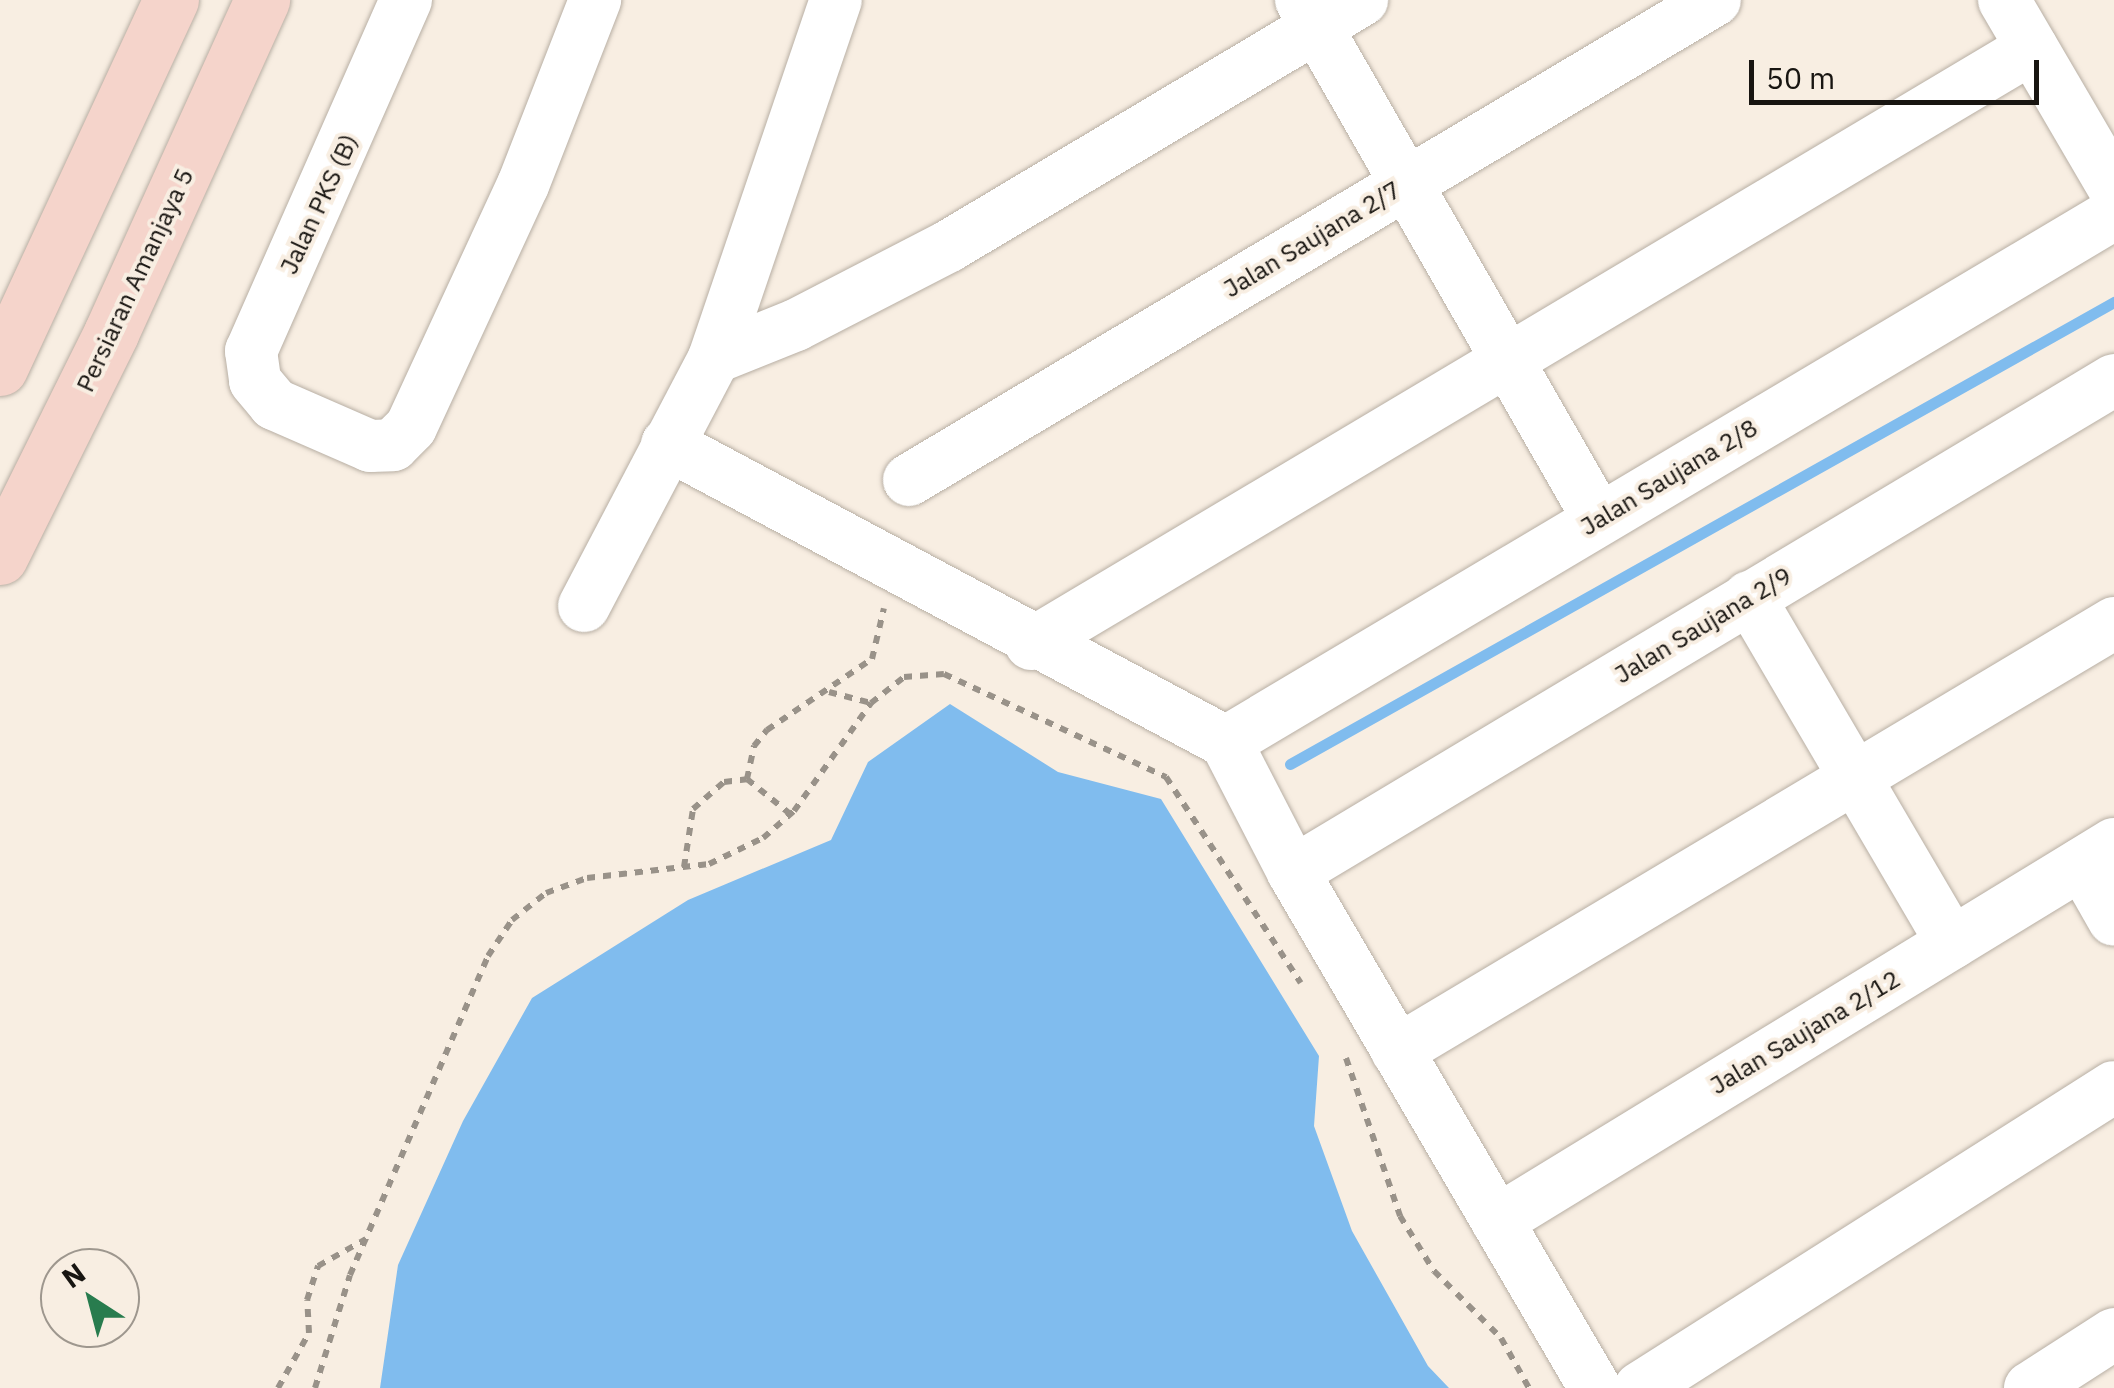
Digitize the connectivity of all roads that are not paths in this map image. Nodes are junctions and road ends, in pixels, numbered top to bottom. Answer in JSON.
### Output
{"nodes":[{"id":1,"x":172,"y":0,"type":"edge"},
{"id":2,"x":262,"y":0,"type":"edge"},
{"id":3,"x":283,"y":0,"type":"edge"},
{"id":4,"x":406,"y":0,"type":"edge"},
{"id":5,"x":594,"y":0,"type":"edge"},
{"id":6,"x":836,"y":0,"type":"edge"},
{"id":7,"x":1362,"y":0,"type":"edge"},
{"id":8,"x":1715,"y":0,"type":"edge"},
{"id":9,"x":2004,"y":0,"type":"edge"},
{"id":10,"x":1309,"y":13,"type":"edge"},
{"id":11,"x":2032,"y":48,"type":"junction"},
{"id":12,"x":241,"y":52,"type":"junction"},
{"id":13,"x":1402,"y":186,"type":"junction"},
{"id":14,"x":2114,"y":188,"type":"edge"},
{"id":15,"x":2114,"y":214,"type":"edge"},
{"id":16,"x":714,"y":358,"type":"junction"},
{"id":17,"x":1504,"y":363,"type":"junction"},
{"id":18,"x":0,"y":368,"type":"edge"},
{"id":19,"x":2114,"y":380,"type":"edge"},
{"id":20,"x":667,"y":444,"type":"junction"},
{"id":21,"x":909,"y":480,"type":"dead end"},
{"id":22,"x":1598,"y":518,"type":"junction"},
{"id":23,"x":0,"y":557,"type":"edge"},
{"id":24,"x":1749,"y":597,"type":"junction"},
{"id":25,"x":584,"y":606,"type":"dead end"},
{"id":26,"x":2114,"y":623,"type":"edge"},
{"id":27,"x":1031,"y":644,"type":"junction"},
{"id":28,"x":1226,"y":742,"type":"junction"},
{"id":29,"x":1854,"y":779,"type":"junction"},
{"id":30,"x":2098,"y":854,"type":"edge"},
{"id":31,"x":1293,"y":872,"type":"junction"},
{"id":32,"x":2114,"y":920,"type":"edge"},
{"id":33,"x":1952,"y":943,"type":"junction"},
{"id":34,"x":1396,"y":1052,"type":"junction"},
{"id":35,"x":2114,"y":1088,"type":"edge"},
{"id":36,"x":1497,"y":1221,"type":"junction"},
{"id":37,"x":2114,"y":1334,"type":"edge"},
{"id":38,"x":1596,"y":1388,"type":"edge"},
{"id":39,"x":1640,"y":1388,"type":"edge"},
{"id":40,"x":2030,"y":1388,"type":"edge"}],
"edges":[{"from":1,"to":18,"type":"main road"},
{"from":2,"to":12,"type":"main road","name":"Persiaran Amanjaya 5"},
{"from":3,"to":12,"type":"street"},
{"from":4,"to":5,"type":"street","name":"Jalan PKS (B)"},
{"from":6,"to":16,"type":"street"},
{"from":7,"to":10,"type":"street"},
{"from":8,"to":13,"type":"street","name":"Jalan Saujana 2/7"},
{"from":9,"to":11,"type":"street"},
{"from":10,"to":13,"type":"street"},
{"from":10,"to":16,"type":"street"},
{"from":11,"to":14,"type":"street"},
{"from":11,"to":17,"type":"street"},
{"from":12,"to":23,"type":"main road","name":"Persiaran Amanjaya 5"},
{"from":13,"to":17,"type":"street"},
{"from":13,"to":21,"type":"street","name":"Jalan Saujana 2/7"},
{"from":15,"to":22,"type":"street","name":"Jalan Saujana 2/8"},
{"from":16,"to":20,"type":"street"},
{"from":17,"to":22,"type":"street"},
{"from":17,"to":27,"type":"street"},
{"from":19,"to":24,"type":"street","name":"Jalan Saujana 2/9"},
{"from":20,"to":25,"type":"street"},
{"from":20,"to":27,"type":"street"},
{"from":22,"to":28,"type":"street","name":"Jalan Saujana 2/8"},
{"from":24,"to":29,"type":"street"},
{"from":24,"to":31,"type":"street","name":"Jalan Saujana 2/9"},
{"from":26,"to":29,"type":"street"},
{"from":27,"to":28,"type":"street"},
{"from":28,"to":31,"type":"street"},
{"from":29,"to":33,"type":"street"},
{"from":29,"to":34,"type":"street"},
{"from":30,"to":32,"type":"street"},
{"from":30,"to":33,"type":"street","name":"Jalan Saujana 2/12"},
{"from":31,"to":34,"type":"street"},
{"from":33,"to":36,"type":"street","name":"Jalan Saujana 2/12"},
{"from":34,"to":36,"type":"street"},
{"from":35,"to":39,"type":"street"},
{"from":36,"to":38,"type":"street"},
{"from":37,"to":40,"type":"street"}]}
